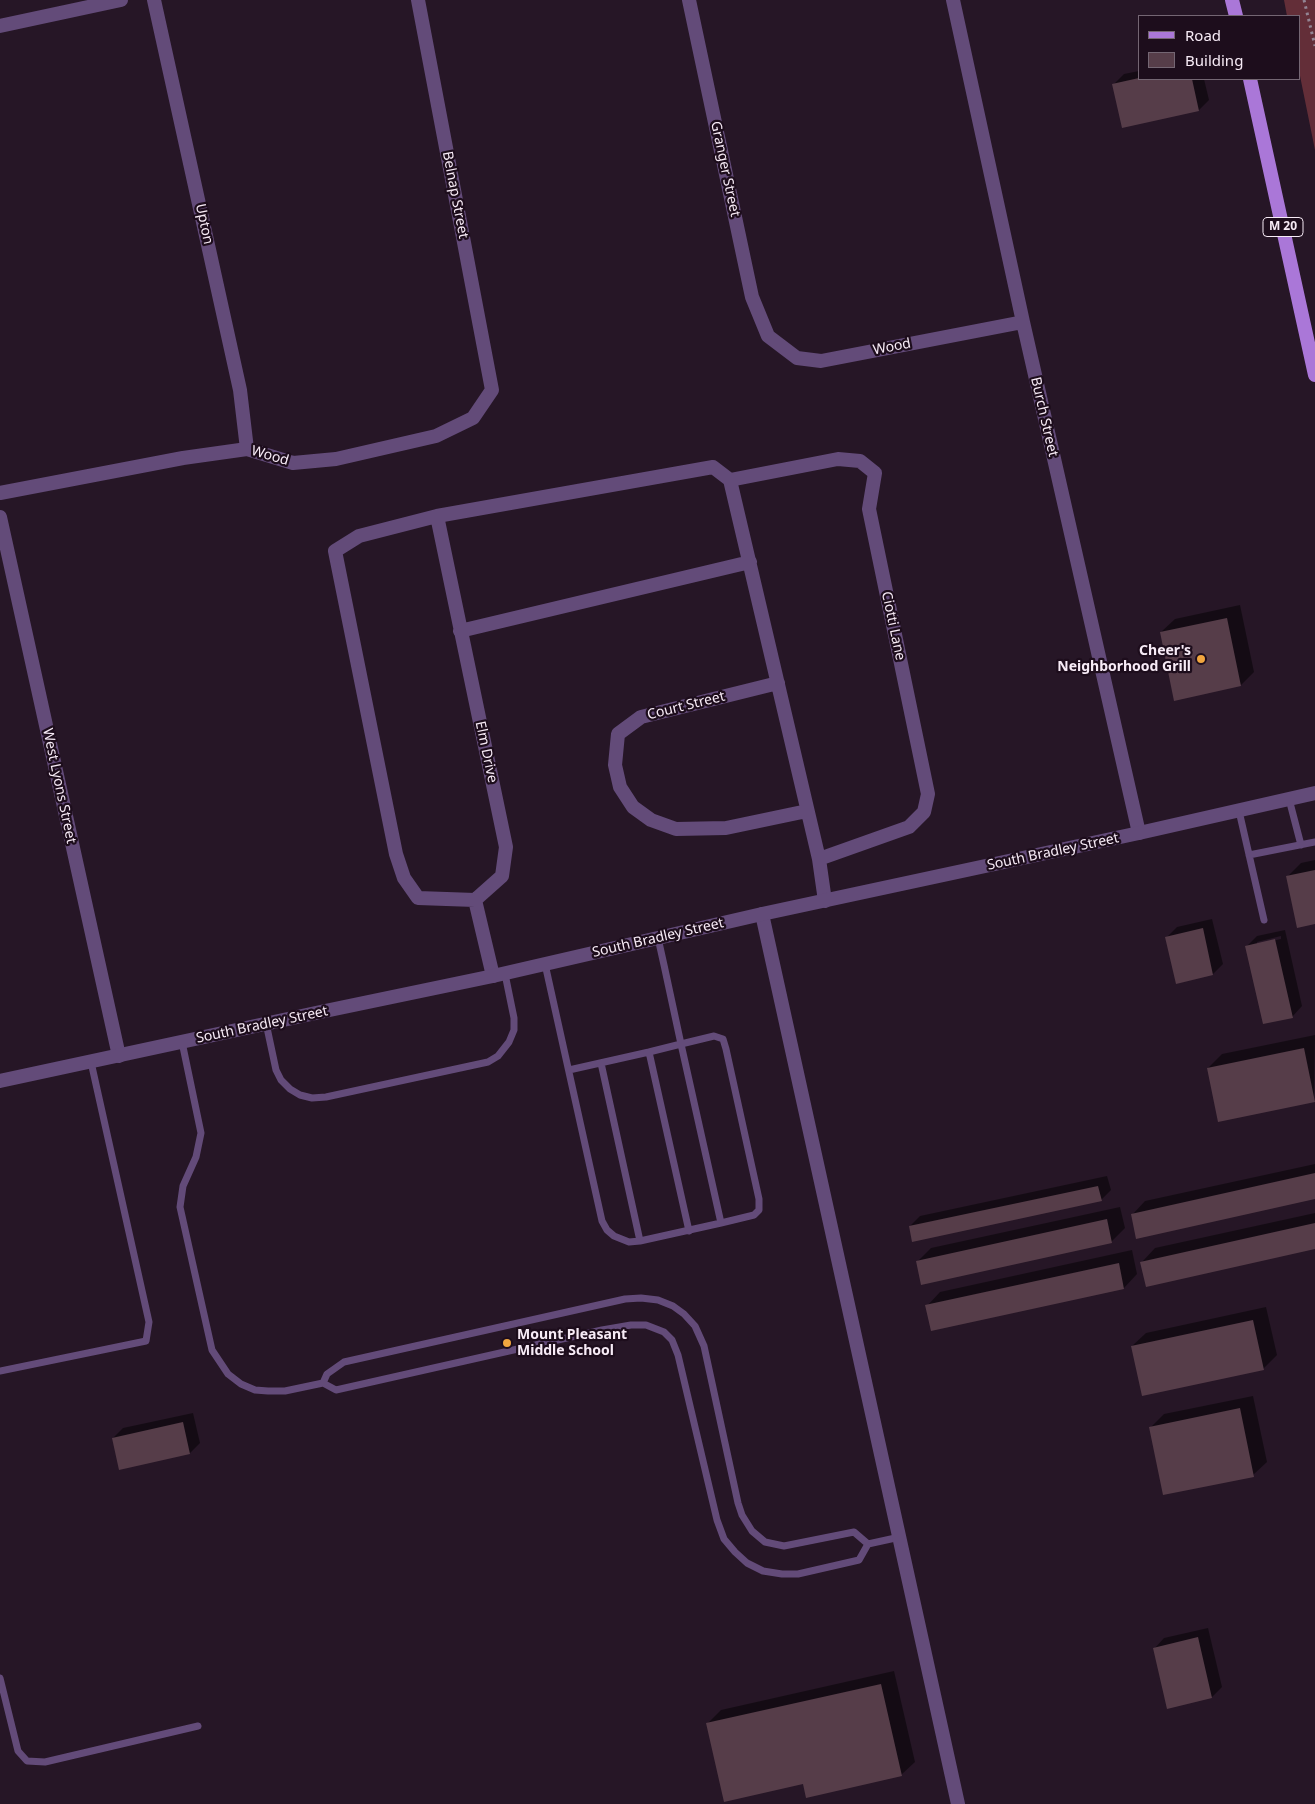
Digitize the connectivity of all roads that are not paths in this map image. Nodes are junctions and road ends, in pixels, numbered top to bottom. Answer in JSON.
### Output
{"nodes":[{"id":1,"x":121,"y":0,"type":"edge"},
{"id":2,"x":154,"y":0,"type":"edge"},
{"id":3,"x":418,"y":0,"type":"edge"},
{"id":4,"x":689,"y":0,"type":"edge"},
{"id":5,"x":953,"y":0,"type":"edge"},
{"id":6,"x":1232,"y":0,"type":"edge"},
{"id":7,"x":1236,"y":15,"type":"edge"},
{"id":8,"x":0,"y":26,"type":"edge"},
{"id":9,"x":1250,"y":80,"type":"edge"},
{"id":10,"x":1023,"y":322,"type":"junction"},
{"id":11,"x":768,"y":336,"type":"joint"},
{"id":12,"x":1315,"y":375,"type":"edge"},
{"id":13,"x":492,"y":390,"type":"joint"},
{"id":14,"x":247,"y":449,"type":"junction"},
{"id":15,"x":730,"y":480,"type":"junction"},
{"id":16,"x":0,"y":493,"type":"edge"},
{"id":17,"x":0,"y":516,"type":"edge"},
{"id":18,"x":438,"y":516,"type":"junction"},
{"id":19,"x":750,"y":562,"type":"junction"},
{"id":20,"x":460,"y":631,"type":"junction"},
{"id":21,"x":778,"y":683,"type":"junction"},
{"id":22,"x":1315,"y":793,"type":"edge"},
{"id":23,"x":1289,"y":799,"type":"junction"},
{"id":24,"x":1239,"y":810,"type":"junction"},
{"id":25,"x":807,"y":811,"type":"junction"},
{"id":26,"x":1139,"y":833,"type":"junction"},
{"id":27,"x":1315,"y":842,"type":"edge"},
{"id":28,"x":1301,"y":845,"type":"junction"},
{"id":29,"x":1249,"y":855,"type":"junction"},
{"id":30,"x":819,"y":859,"type":"junction"},
{"id":31,"x":475,"y":900,"type":"junction"},
{"id":32,"x":825,"y":901,"type":"junction"},
{"id":33,"x":762,"y":914,"type":"junction"},
{"id":34,"x":1264,"y":920,"type":"dead end"},
{"id":35,"x":658,"y":938,"type":"junction"},
{"id":36,"x":545,"y":964,"type":"junction"},
{"id":37,"x":499,"y":975,"type":"junction"},
{"id":38,"x":266,"y":1024,"type":"junction"},
{"id":39,"x":182,"y":1042,"type":"junction"},
{"id":40,"x":681,"y":1044,"type":"junction"},
{"id":41,"x":650,"y":1052,"type":"junction"},
{"id":42,"x":119,"y":1056,"type":"junction"},
{"id":43,"x":91,"y":1062,"type":"junction"},
{"id":44,"x":601,"y":1063,"type":"junction"},
{"id":45,"x":569,"y":1070,"type":"junction"},
{"id":46,"x":0,"y":1081,"type":"edge"},
{"id":47,"x":721,"y":1223,"type":"junction"},
{"id":48,"x":689,"y":1231,"type":"junction"},
{"id":49,"x":640,"y":1241,"type":"junction"},
{"id":50,"x":0,"y":1371,"type":"edge"},
{"id":51,"x":322,"y":1383,"type":"junction"},
{"id":52,"x":900,"y":1537,"type":"junction"},
{"id":53,"x":868,"y":1544,"type":"junction"},
{"id":54,"x":0,"y":1678,"type":"edge"},
{"id":55,"x":198,"y":1726,"type":"dead end"},
{"id":56,"x":958,"y":1804,"type":"edge"}],
"edges":[{"from":1,"to":8,"type":"street"},
{"from":2,"to":14,"type":"street","name":"Upton"},
{"from":3,"to":13,"type":"street","name":"Belnap Street"},
{"from":4,"to":11,"type":"street","name":"Granger Street"},
{"from":5,"to":10,"type":"street","name":"Burch Street"},
{"from":6,"to":7,"type":"main road"},
{"from":9,"to":12,"type":"main road","number":"M 20"},
{"from":10,"to":11,"type":"street","name":"Wood"},
{"from":10,"to":26,"type":"street","name":"Burch Street"},
{"from":13,"to":14,"type":"street","name":"Wood"},
{"from":14,"to":16,"type":"street","name":"Wood"},
{"from":15,"to":18,"type":"street"},
{"from":15,"to":19,"type":"street"},
{"from":15,"to":30,"type":"street","name":"Ciotti Lane"},
{"from":17,"to":42,"type":"street","name":"West Lyons Street"},
{"from":18,"to":20,"type":"street","name":"Elm Drive"},
{"from":18,"to":31,"type":"street"},
{"from":19,"to":20,"type":"street"},
{"from":19,"to":21,"type":"street"},
{"from":20,"to":31,"type":"street","name":"Elm Drive"},
{"from":21,"to":25,"type":"street"},
{"from":21,"to":25,"type":"street","name":"Court Street"},
{"from":22,"to":23,"type":"street","name":"South Bradley Street"},
{"from":23,"to":24,"type":"street","name":"South Bradley Street"},
{"from":23,"to":28,"type":"lane"},
{"from":24,"to":26,"type":"street","name":"South Bradley Street"},
{"from":24,"to":29,"type":"lane"},
{"from":25,"to":30,"type":"street"},
{"from":26,"to":32,"type":"street","name":"South Bradley Street"},
{"from":27,"to":28,"type":"lane"},
{"from":28,"to":29,"type":"lane"},
{"from":29,"to":34,"type":"lane"},
{"from":30,"to":32,"type":"street"},
{"from":31,"to":37,"type":"street"},
{"from":32,"to":33,"type":"street","name":"South Bradley Street"},
{"from":33,"to":35,"type":"street","name":"South Bradley Street"},
{"from":33,"to":52,"type":"street"},
{"from":35,"to":36,"type":"street","name":"South Bradley Street"},
{"from":35,"to":40,"type":"lane"},
{"from":36,"to":37,"type":"street","name":"South Bradley Street"},
{"from":36,"to":45,"type":"lane"},
{"from":37,"to":38,"type":"street","name":"South Bradley Street"},
{"from":37,"to":38,"type":"lane"},
{"from":38,"to":39,"type":"street","name":"South Bradley Street"},
{"from":39,"to":42,"type":"street","name":"South Bradley Street"},
{"from":39,"to":51,"type":"lane"},
{"from":40,"to":41,"type":"lane"},
{"from":40,"to":47,"type":"lane"},
{"from":40,"to":47,"type":"lane"},
{"from":41,"to":44,"type":"lane"},
{"from":41,"to":48,"type":"lane"},
{"from":42,"to":43,"type":"street","name":"South Bradley Street"},
{"from":43,"to":46,"type":"street","name":"South Bradley Street"},
{"from":43,"to":50,"type":"lane"},
{"from":44,"to":45,"type":"lane"},
{"from":44,"to":49,"type":"lane"},
{"from":45,"to":49,"type":"lane"},
{"from":47,"to":48,"type":"lane"},
{"from":48,"to":49,"type":"lane"},
{"from":51,"to":53,"type":"lane"},
{"from":51,"to":53,"type":"lane"},
{"from":52,"to":53,"type":"lane"},
{"from":52,"to":56,"type":"street"},
{"from":54,"to":55,"type":"lane"}]}
